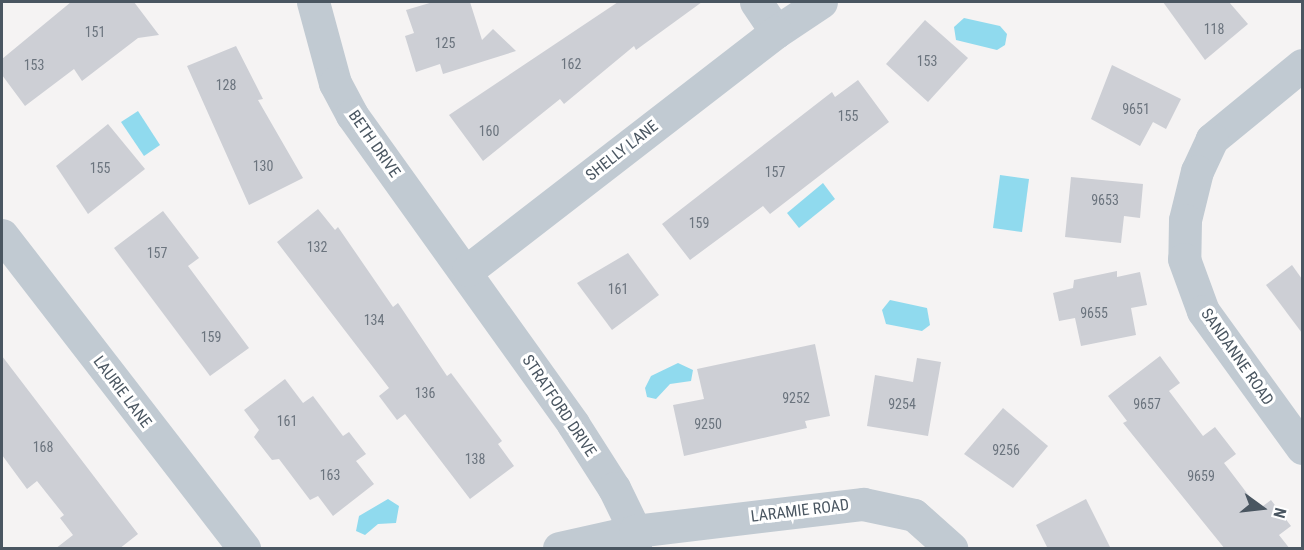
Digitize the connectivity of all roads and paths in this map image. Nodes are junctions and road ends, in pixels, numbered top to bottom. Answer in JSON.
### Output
{"nodes":[{"id":1,"x":313,"y":2,"type":"edge"},
{"id":2,"x":756,"y":2,"type":"edge"},
{"id":3,"x":821,"y":2,"type":"edge"},
{"id":4,"x":776,"y":32,"type":"junction"},
{"id":5,"x":1302,"y":65,"type":"edge"},
{"id":6,"x":2,"y":235,"type":"edge"},
{"id":7,"x":468,"y":270,"type":"junction"},
{"id":8,"x":1302,"y":448,"type":"edge"},
{"id":9,"x":635,"y":540,"type":"edge"},
{"id":10,"x":244,"y":549,"type":"edge"},
{"id":11,"x":559,"y":549,"type":"edge"},
{"id":12,"x":951,"y":549,"type":"edge"}],
"edges":[{"from":1,"to":7,"type":"street","name":"BETH DRIVE"},
{"from":2,"to":4,"type":"street"},
{"from":3,"to":4,"type":"street","name":"SHELLY LANE"},
{"from":4,"to":7,"type":"street","name":"SHELLY LANE"},
{"from":5,"to":8,"type":"street","name":"SANDANNE ROAD"},
{"from":6,"to":10,"type":"street","name":"LAURIE LANE"},
{"from":7,"to":9,"type":"street","name":"STRATFORD DRIVE"},
{"from":9,"to":11,"type":"street"},
{"from":9,"to":12,"type":"street","name":"LARAMIE ROAD"}]}
